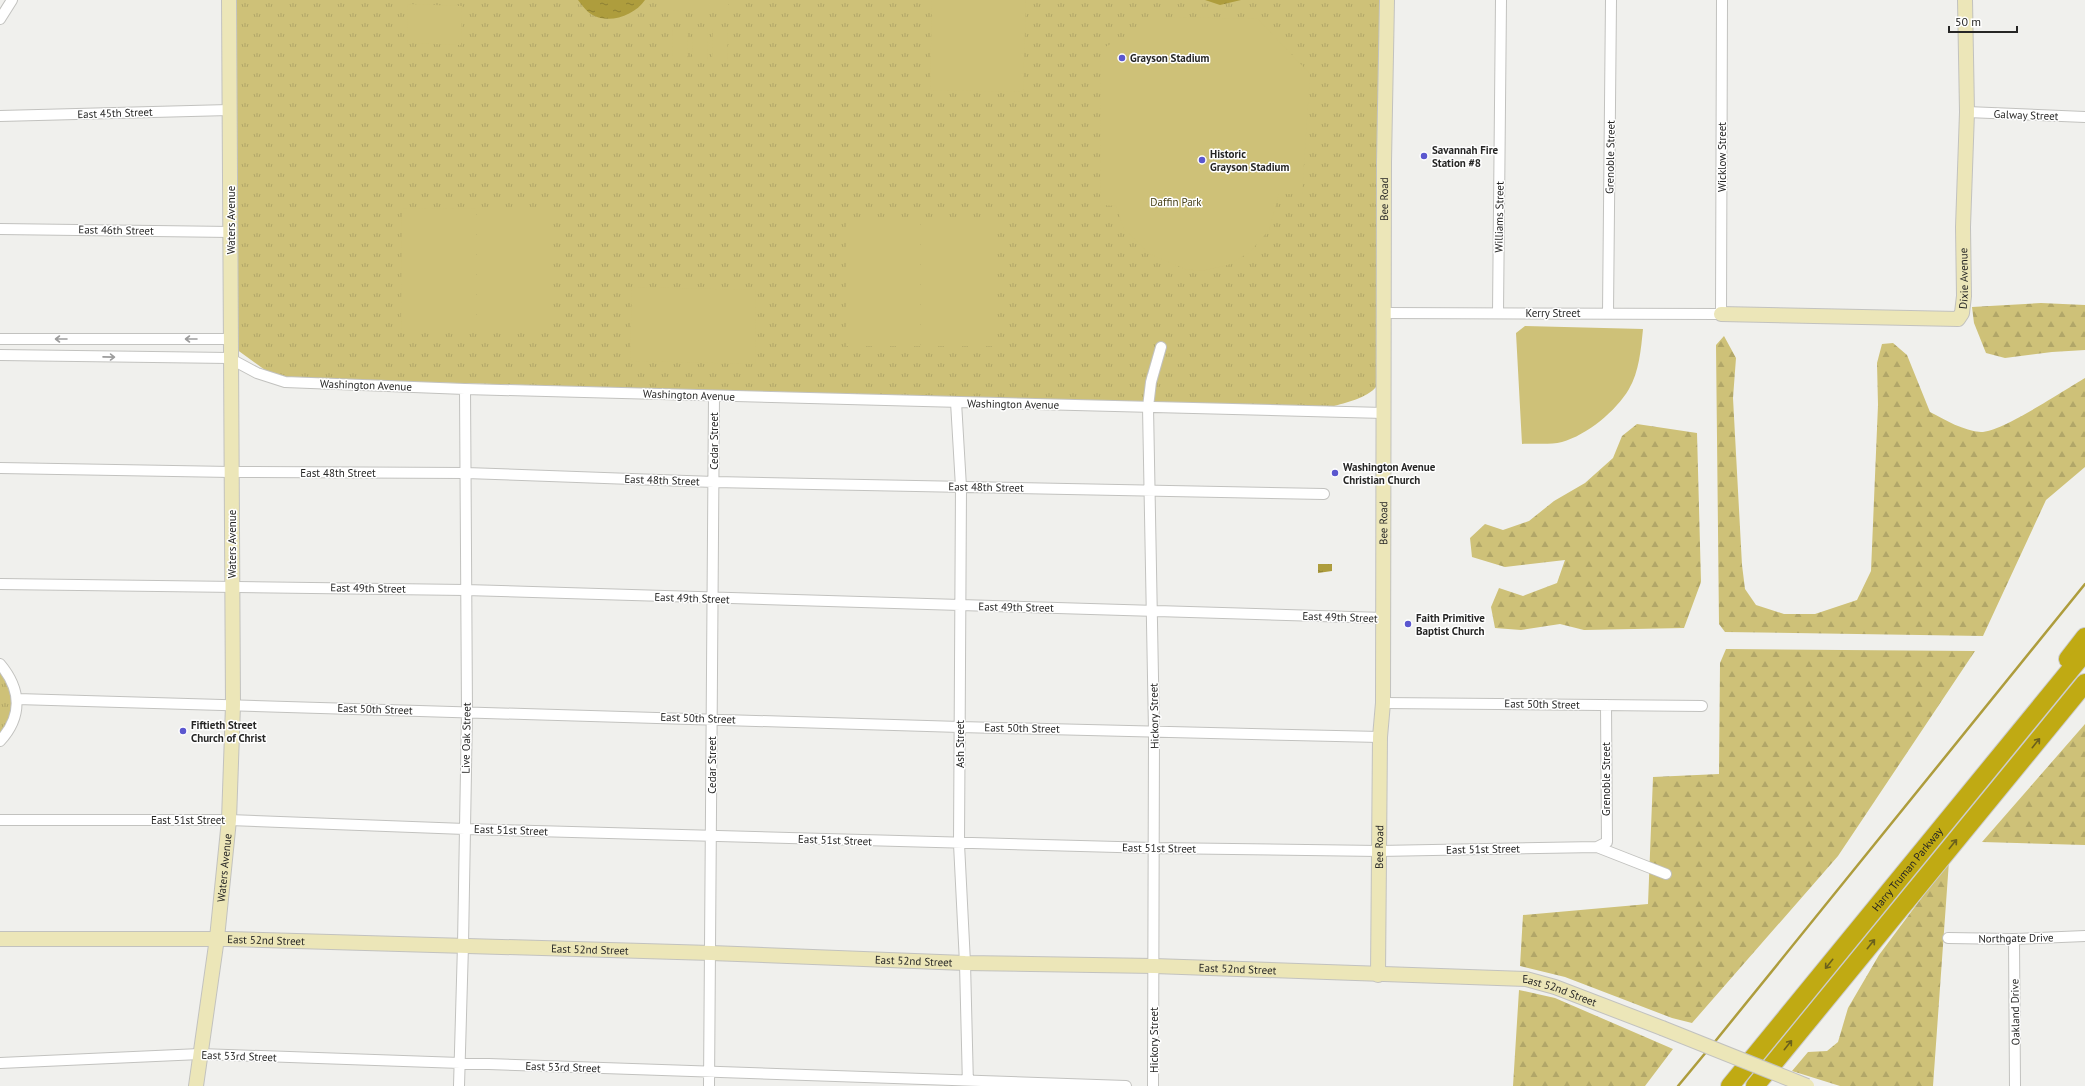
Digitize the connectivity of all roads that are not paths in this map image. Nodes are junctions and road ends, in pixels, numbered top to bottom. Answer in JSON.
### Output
{"nodes":[{"id":1,"x":12,"y":0,"type":"edge"},
{"id":2,"x":229,"y":0,"type":"edge"},
{"id":3,"x":1387,"y":0,"type":"edge"},
{"id":4,"x":1501,"y":0,"type":"edge"},
{"id":5,"x":1611,"y":0,"type":"edge"},
{"id":6,"x":1722,"y":0,"type":"edge"},
{"id":7,"x":1965,"y":0,"type":"edge"},
{"id":8,"x":0,"y":19,"type":"edge"},
{"id":9,"x":229,"y":110,"type":"junction"},
{"id":10,"x":1966,"y":112,"type":"junction"},
{"id":11,"x":0,"y":116,"type":"edge"},
{"id":12,"x":2085,"y":117,"type":"edge"},
{"id":13,"x":0,"y":229,"type":"edge"},
{"id":14,"x":231,"y":232,"type":"junction"},
{"id":15,"x":1384,"y":313,"type":"junction"},
{"id":16,"x":1498,"y":313,"type":"junction"},
{"id":17,"x":1608,"y":313,"type":"junction"},
{"id":18,"x":1721,"y":314,"type":"junction"},
{"id":19,"x":0,"y":339,"type":"edge"},
{"id":20,"x":230,"y":339,"type":"junction"},
{"id":21,"x":1161,"y":347,"type":"dead end"},
{"id":22,"x":0,"y":355,"type":"edge"},
{"id":23,"x":229,"y":358,"type":"junction"},
{"id":24,"x":464,"y":389,"type":"junction"},
{"id":25,"x":714,"y":396,"type":"junction"},
{"id":26,"x":956,"y":402,"type":"junction"},
{"id":27,"x":1148,"y":407,"type":"junction"},
{"id":28,"x":1384,"y":413,"type":"junction"},
{"id":29,"x":0,"y":468,"type":"edge"},
{"id":30,"x":231,"y":472,"type":"junction"},
{"id":31,"x":466,"y":473,"type":"junction"},
{"id":32,"x":714,"y":482,"type":"junction"},
{"id":33,"x":961,"y":487,"type":"junction"},
{"id":34,"x":1150,"y":490,"type":"junction"},
{"id":35,"x":1324,"y":494,"type":"dead end"},
{"id":36,"x":0,"y":584,"type":"edge"},
{"id":37,"x":232,"y":586,"type":"junction"},
{"id":38,"x":465,"y":590,"type":"junction"},
{"id":39,"x":713,"y":598,"type":"junction"},
{"id":40,"x":960,"y":606,"type":"junction"},
{"id":41,"x":1152,"y":611,"type":"junction"},
{"id":42,"x":1384,"y":618,"type":"junction"},
{"id":43,"x":2085,"y":637,"type":"edge"},
{"id":44,"x":2085,"y":652,"type":"edge"},
{"id":45,"x":0,"y":664,"type":"edge"},
{"id":46,"x":2085,"y":683,"type":"edge"},
{"id":47,"x":17,"y":699,"type":"junction"},
{"id":48,"x":1383,"y":702,"type":"junction"},
{"id":49,"x":233,"y":705,"type":"junction"},
{"id":50,"x":1606,"y":705,"type":"junction"},
{"id":51,"x":1702,"y":706,"type":"dead end"},
{"id":52,"x":467,"y":712,"type":"junction"},
{"id":53,"x":712,"y":719,"type":"junction"},
{"id":54,"x":960,"y":727,"type":"junction"},
{"id":55,"x":1154,"y":731,"type":"junction"},
{"id":56,"x":1380,"y":737,"type":"junction"},
{"id":57,"x":0,"y":741,"type":"edge"},
{"id":58,"x":0,"y":820,"type":"edge"},
{"id":59,"x":229,"y":820,"type":"junction"},
{"id":60,"x":465,"y":829,"type":"junction"},
{"id":61,"x":712,"y":836,"type":"junction"},
{"id":62,"x":959,"y":844,"type":"junction"},
{"id":63,"x":1597,"y":847,"type":"junction"},
{"id":64,"x":1154,"y":848,"type":"junction"},
{"id":65,"x":1379,"y":851,"type":"junction"},
{"id":66,"x":1666,"y":874,"type":"dead end"},
{"id":67,"x":1889,"y":891,"type":"junction"},
{"id":68,"x":2085,"y":936,"type":"edge"},
{"id":69,"x":217,"y":938,"type":"junction"},
{"id":70,"x":1948,"y":938,"type":"dead end"},
{"id":71,"x":0,"y":939,"type":"edge"},
{"id":72,"x":2014,"y":939,"type":"junction"},
{"id":73,"x":464,"y":945,"type":"junction"},
{"id":74,"x":710,"y":953,"type":"junction"},
{"id":75,"x":965,"y":963,"type":"junction"},
{"id":76,"x":1154,"y":966,"type":"junction"},
{"id":77,"x":1378,"y":974,"type":"junction"},
{"id":78,"x":200,"y":1054,"type":"junction"},
{"id":79,"x":0,"y":1064,"type":"edge"},
{"id":80,"x":459,"y":1064,"type":"junction"},
{"id":81,"x":709,"y":1071,"type":"junction"},
{"id":82,"x":968,"y":1083,"type":"edge"},
{"id":83,"x":196,"y":1086,"type":"edge"},
{"id":84,"x":459,"y":1086,"type":"edge"},
{"id":85,"x":709,"y":1086,"type":"edge"},
{"id":86,"x":1126,"y":1086,"type":"edge"},
{"id":87,"x":1153,"y":1086,"type":"edge"},
{"id":88,"x":1730,"y":1086,"type":"edge"},
{"id":89,"x":1755,"y":1086,"type":"edge"},
{"id":90,"x":1807,"y":1086,"type":"edge"},
{"id":91,"x":2015,"y":1086,"type":"edge"}],
"edges":[{"from":1,"to":8,"type":"street"},
{"from":2,"to":9,"type":"main road","name":"Waters Avenue"},
{"from":3,"to":15,"type":"main road","name":"Bee Road"},
{"from":4,"to":16,"type":"street","name":"Williams Street"},
{"from":5,"to":17,"type":"street","name":"Grenoble Street"},
{"from":6,"to":18,"type":"street","name":"Wicklow Street"},
{"from":7,"to":10,"type":"main road","name":"Dixie Avenue"},
{"from":9,"to":11,"type":"street","name":"East 45th Street"},
{"from":9,"to":14,"type":"main road","name":"Waters Avenue"},
{"from":10,"to":12,"type":"street","name":"Galway Street"},
{"from":10,"to":18,"type":"main road","name":"Dixie Avenue"},
{"from":13,"to":14,"type":"street","name":"East 46th Street"},
{"from":14,"to":20,"type":"main road","name":"Waters Avenue"},
{"from":15,"to":16,"type":"street","name":"Kerry Street"},
{"from":15,"to":28,"type":"main road","name":"Bee Road"},
{"from":16,"to":17,"type":"street","name":"Kerry Street"},
{"from":17,"to":18,"type":"street","name":"Kerry Street"},
{"from":20,"to":19,"type":"street","one_way":true},
{"from":20,"to":23,"type":"main road","name":"Waters Avenue"},
{"from":21,"to":27,"type":"street","name":"Hickory Street"},
{"from":22,"to":23,"type":"street","name":"Washington Avenue","one_way":true},
{"from":23,"to":24,"type":"street","name":"Washington Avenue"},
{"from":23,"to":30,"type":"main road","name":"Waters Avenue"},
{"from":24,"to":25,"type":"street","name":"Washington Avenue"},
{"from":24,"to":31,"type":"street","name":"Live Oak Street"},
{"from":25,"to":26,"type":"street","name":"Washington Avenue"},
{"from":25,"to":32,"type":"street","name":"Cedar Street"},
{"from":26,"to":27,"type":"street","name":"Washington Avenue"},
{"from":26,"to":33,"type":"street","name":"Ash Street"},
{"from":27,"to":28,"type":"street","name":"Washington Avenue"},
{"from":27,"to":34,"type":"street","name":"Hickory Street"},
{"from":28,"to":42,"type":"main road","name":"Bee Road"},
{"from":29,"to":30,"type":"street","name":"East 48th Street"},
{"from":30,"to":31,"type":"street","name":"East 48th Street"},
{"from":30,"to":37,"type":"main road","name":"Waters Avenue"},
{"from":31,"to":32,"type":"street","name":"East 48th Street"},
{"from":31,"to":38,"type":"street","name":"Live Oak Street"},
{"from":32,"to":33,"type":"street","name":"East 48th Street"},
{"from":32,"to":39,"type":"street","name":"Cedar Street"},
{"from":33,"to":34,"type":"street","name":"East 48th Street"},
{"from":33,"to":40,"type":"street","name":"Ash Street"},
{"from":34,"to":35,"type":"street","name":"East 48th Street"},
{"from":34,"to":41,"type":"street","name":"Hickory Street"},
{"from":36,"to":37,"type":"street","name":"East 49th Street"},
{"from":37,"to":38,"type":"street","name":"East 49th Street"},
{"from":37,"to":49,"type":"main road","name":"Waters Avenue"},
{"from":38,"to":39,"type":"street","name":"East 49th Street"},
{"from":38,"to":52,"type":"street","name":"Live Oak Street"},
{"from":39,"to":40,"type":"street","name":"East 49th Street"},
{"from":39,"to":53,"type":"street","name":"Cedar Street"},
{"from":40,"to":41,"type":"street","name":"East 49th Street"},
{"from":40,"to":54,"type":"street","name":"Ash Street"},
{"from":41,"to":42,"type":"street","name":"East 49th Street"},
{"from":41,"to":55,"type":"street","name":"Hickory Street"},
{"from":42,"to":48,"type":"main road","name":"Bee Road"},
{"from":43,"to":67,"type":"highway"},
{"from":44,"to":67,"type":"highway","name":"Harry Truman Parkway"},
{"from":45,"to":47,"type":"street"},
{"from":89,"to":46,"type":"highway","name":"Harry Truman Parkway","one_way":true},
{"from":47,"to":49,"type":"street","name":"East 50th Street"},
{"from":47,"to":57,"type":"street"},
{"from":48,"to":50,"type":"street","name":"East 50th Street"},
{"from":48,"to":56,"type":"main road","name":"Bee Road"},
{"from":49,"to":52,"type":"street","name":"East 50th Street"},
{"from":49,"to":59,"type":"main road","name":"Waters Avenue"},
{"from":50,"to":51,"type":"street","name":"East 50th Street"},
{"from":50,"to":63,"type":"street","name":"Grenoble Street"},
{"from":52,"to":53,"type":"street","name":"East 50th Street"},
{"from":52,"to":60,"type":"street","name":"Live Oak Street"},
{"from":53,"to":54,"type":"street","name":"East 50th Street"},
{"from":53,"to":61,"type":"street","name":"Cedar Street"},
{"from":54,"to":55,"type":"street","name":"East 50th Street"},
{"from":54,"to":62,"type":"street","name":"Ash Street"},
{"from":55,"to":56,"type":"street","name":"East 50th Street"},
{"from":55,"to":64,"type":"street","name":"Hickory Street"},
{"from":56,"to":65,"type":"main road","name":"Bee Road"},
{"from":58,"to":59,"type":"street","name":"East 51st Street"},
{"from":59,"to":60,"type":"street","name":"East 51st Street"},
{"from":59,"to":69,"type":"main road","name":"Waters Avenue"},
{"from":60,"to":61,"type":"street","name":"East 51st Street"},
{"from":60,"to":73,"type":"street","name":"Live Oak Street"},
{"from":61,"to":62,"type":"street","name":"East 51st Street"},
{"from":61,"to":74,"type":"street","name":"Cedar Street"},
{"from":62,"to":64,"type":"street","name":"East 51st Street"},
{"from":62,"to":75,"type":"street","name":"Ash Street"},
{"from":63,"to":65,"type":"street","name":"East 51st Street"},
{"from":63,"to":66,"type":"street","name":"East 51st Street"},
{"from":64,"to":65,"type":"street","name":"East 51st Street"},
{"from":64,"to":76,"type":"street","name":"Hickory Street"},
{"from":65,"to":77,"type":"main road","name":"Bee Road"},
{"from":67,"to":88,"type":"highway","name":"Harry Truman Parkway","one_way":true},
{"from":68,"to":72,"type":"street","name":"Northgate Drive"},
{"from":69,"to":71,"type":"main road","name":"East 52nd Street"},
{"from":69,"to":73,"type":"main road","name":"East 52nd Street"},
{"from":69,"to":78,"type":"main road","name":"Waters Avenue"},
{"from":70,"to":72,"type":"street","name":"Northgate Drive"},
{"from":72,"to":91,"type":"street","name":"Oakland Drive"},
{"from":73,"to":74,"type":"main road","name":"East 52nd Street"},
{"from":73,"to":80,"type":"street","name":"Live Oak Street"},
{"from":74,"to":75,"type":"main road","name":"East 52nd Street"},
{"from":74,"to":81,"type":"street","name":"Cedar Street"},
{"from":75,"to":76,"type":"main road","name":"East 52nd Street"},
{"from":75,"to":82,"type":"street","name":"Ash Street"},
{"from":76,"to":77,"type":"main road","name":"East 52nd Street"},
{"from":76,"to":87,"type":"street","name":"Hickory Street"},
{"from":77,"to":90,"type":"main road","name":"East 52nd Street","bridge":true},
{"from":78,"to":79,"type":"street","name":"East 53rd Street"},
{"from":78,"to":80,"type":"street","name":"East 53rd Street"},
{"from":78,"to":83,"type":"main road","name":"Waters Avenue"},
{"from":80,"to":81,"type":"street","name":"East 53rd Street"},
{"from":80,"to":84,"type":"street","name":"Live Oak Street"},
{"from":81,"to":82,"type":"street","name":"East 53rd Street"},
{"from":81,"to":85,"type":"street","name":"Cedar Street"},
{"from":82,"to":86,"type":"street","name":"East 53rd Street"}]}
